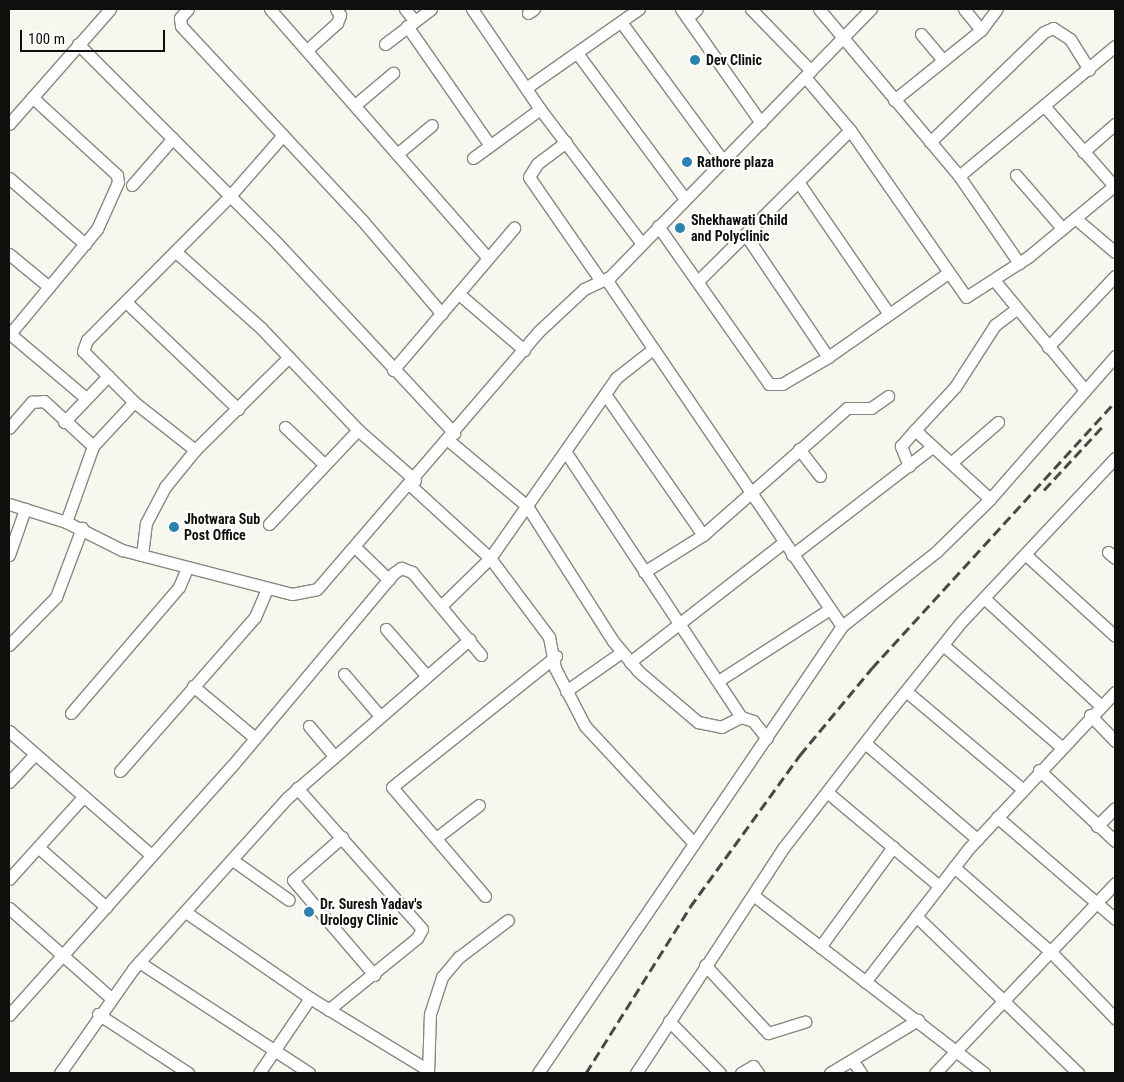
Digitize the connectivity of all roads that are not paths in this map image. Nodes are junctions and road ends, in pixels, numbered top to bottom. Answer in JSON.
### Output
{"nodes":[{"id":1,"x":110,"y":9,"type":"edge"},
{"id":2,"x":188,"y":9,"type":"edge"},
{"id":3,"x":270,"y":9,"type":"edge"},
{"id":4,"x":336,"y":9,"type":"edge"},
{"id":5,"x":405,"y":9,"type":"edge"},
{"id":6,"x":431,"y":9,"type":"edge"},
{"id":7,"x":472,"y":9,"type":"edge"},
{"id":8,"x":639,"y":9,"type":"edge"},
{"id":9,"x":697,"y":9,"type":"edge"},
{"id":10,"x":751,"y":9,"type":"edge"},
{"id":11,"x":819,"y":9,"type":"edge"},
{"id":12,"x":871,"y":9,"type":"edge"},
{"id":13,"x":964,"y":9,"type":"edge"},
{"id":14,"x":997,"y":9,"type":"edge"},
{"id":15,"x":684,"y":13,"type":"edge"},
{"id":16,"x":620,"y":22,"type":"junction"},
{"id":17,"x":410,"y":23,"type":"junction"},
{"id":18,"x":981,"y":30,"type":"junction"},
{"id":19,"x":921,"y":34,"type":"dead end"},
{"id":20,"x":843,"y":39,"type":"junction"},
{"id":21,"x":78,"y":44,"type":"junction"},
{"id":22,"x":385,"y":44,"type":"dead end"},
{"id":23,"x":1115,"y":46,"type":"edge"},
{"id":24,"x":308,"y":49,"type":"junction"},
{"id":25,"x":577,"y":52,"type":"junction"},
{"id":26,"x":943,"y":60,"type":"junction"},
{"id":27,"x":1089,"y":69,"type":"junction"},
{"id":28,"x":394,"y":73,"type":"dead end"},
{"id":29,"x":808,"y":74,"type":"junction"},
{"id":30,"x":526,"y":88,"type":"junction"},
{"id":31,"x":32,"y":97,"type":"junction"},
{"id":32,"x":894,"y":100,"type":"junction"},
{"id":33,"x":355,"y":105,"type":"junction"},
{"id":34,"x":1046,"y":108,"type":"junction"},
{"id":35,"x":540,"y":109,"type":"junction"},
{"id":36,"x":761,"y":123,"type":"junction"},
{"id":37,"x":9,"y":124,"type":"edge"},
{"id":38,"x":1115,"y":124,"type":"edge"},
{"id":39,"x":432,"y":125,"type":"dead end"},
{"id":40,"x":850,"y":130,"type":"junction"},
{"id":41,"x":283,"y":135,"type":"junction"},
{"id":42,"x":173,"y":138,"type":"junction"},
{"id":43,"x":566,"y":142,"type":"junction"},
{"id":44,"x":930,"y":142,"type":"junction"},
{"id":45,"x":489,"y":144,"type":"junction"},
{"id":46,"x":1083,"y":152,"type":"junction"},
{"id":47,"x":397,"y":154,"type":"junction"},
{"id":48,"x":473,"y":158,"type":"dead end"},
{"id":49,"x":723,"y":161,"type":"junction"},
{"id":50,"x":1016,"y":175,"type":"dead end"},
{"id":51,"x":959,"y":176,"type":"junction"},
{"id":52,"x":9,"y":178,"type":"edge"},
{"id":53,"x":799,"y":183,"type":"junction"},
{"id":54,"x":132,"y":185,"type":"dead end"},
{"id":55,"x":1115,"y":186,"type":"edge"},
{"id":56,"x":229,"y":197,"type":"junction"},
{"id":57,"x":685,"y":199,"type":"junction"},
{"id":58,"x":1075,"y":218,"type":"junction"},
{"id":59,"x":658,"y":226,"type":"junction"},
{"id":60,"x":514,"y":228,"type":"dead end"},
{"id":61,"x":1062,"y":228,"type":"junction"},
{"id":62,"x":746,"y":237,"type":"junction"},
{"id":63,"x":85,"y":244,"type":"junction"},
{"id":64,"x":642,"y":244,"type":"junction"},
{"id":65,"x":176,"y":252,"type":"junction"},
{"id":66,"x":1115,"y":252,"type":"edge"},
{"id":67,"x":9,"y":254,"type":"edge"},
{"id":68,"x":488,"y":258,"type":"junction"},
{"id":69,"x":1019,"y":263,"type":"junction"},
{"id":70,"x":948,"y":274,"type":"junction"},
{"id":71,"x":1115,"y":276,"type":"edge"},
{"id":72,"x":604,"y":280,"type":"junction"},
{"id":73,"x":994,"y":280,"type":"junction"},
{"id":74,"x":698,"y":281,"type":"junction"},
{"id":75,"x":49,"y":287,"type":"junction"},
{"id":76,"x":459,"y":294,"type":"junction"},
{"id":77,"x":126,"y":302,"type":"junction"},
{"id":78,"x":1016,"y":309,"type":"junction"},
{"id":79,"x":442,"y":314,"type":"junction"},
{"id":80,"x":890,"y":314,"type":"junction"},
{"id":81,"x":9,"y":334,"type":"edge"},
{"id":82,"x":1048,"y":347,"type":"junction"},
{"id":83,"x":653,"y":349,"type":"junction"},
{"id":84,"x":524,"y":350,"type":"junction"},
{"id":85,"x":1115,"y":356,"type":"edge"},
{"id":86,"x":289,"y":357,"type":"junction"},
{"id":87,"x":828,"y":357,"type":"junction"},
{"id":88,"x":393,"y":370,"type":"junction"},
{"id":89,"x":108,"y":376,"type":"junction"},
{"id":90,"x":1085,"y":390,"type":"junction"},
{"id":91,"x":888,"y":396,"type":"dead end"},
{"id":92,"x":607,"y":397,"type":"junction"},
{"id":93,"x":86,"y":398,"type":"junction"},
{"id":94,"x":134,"y":402,"type":"junction"},
{"id":95,"x":238,"y":409,"type":"junction"},
{"id":96,"x":64,"y":422,"type":"junction"},
{"id":97,"x":998,"y":422,"type":"dead end"},
{"id":98,"x":285,"y":427,"type":"dead end"},
{"id":99,"x":9,"y":428,"type":"edge"},
{"id":100,"x":358,"y":430,"type":"junction"},
{"id":101,"x":915,"y":430,"type":"junction"},
{"id":102,"x":451,"y":437,"type":"junction"},
{"id":103,"x":92,"y":446,"type":"junction"},
{"id":104,"x":931,"y":448,"type":"junction"},
{"id":105,"x":800,"y":449,"type":"junction"},
{"id":106,"x":195,"y":450,"type":"junction"},
{"id":107,"x":565,"y":451,"type":"junction"},
{"id":108,"x":1115,"y":458,"type":"edge"},
{"id":109,"x":952,"y":462,"type":"junction"},
{"id":110,"x":324,"y":464,"type":"junction"},
{"id":111,"x":909,"y":466,"type":"junction"},
{"id":112,"x":820,"y":476,"type":"dead end"},
{"id":113,"x":413,"y":483,"type":"junction"},
{"id":114,"x":749,"y":490,"type":"junction"},
{"id":115,"x":990,"y":499,"type":"junction"},
{"id":116,"x":9,"y":504,"type":"edge"},
{"id":117,"x":527,"y":506,"type":"junction"},
{"id":118,"x":25,"y":509,"type":"junction"},
{"id":119,"x":66,"y":522,"type":"junction"},
{"id":120,"x":269,"y":524,"type":"dead end"},
{"id":121,"x":82,"y":528,"type":"junction"},
{"id":122,"x":703,"y":534,"type":"junction"},
{"id":123,"x":784,"y":542,"type":"junction"},
{"id":124,"x":355,"y":547,"type":"junction"},
{"id":125,"x":9,"y":555,"type":"edge"},
{"id":126,"x":142,"y":555,"type":"junction"},
{"id":127,"x":792,"y":555,"type":"junction"},
{"id":128,"x":1026,"y":555,"type":"junction"},
{"id":129,"x":490,"y":558,"type":"junction"},
{"id":130,"x":187,"y":568,"type":"junction"},
{"id":131,"x":644,"y":572,"type":"junction"},
{"id":132,"x":389,"y":580,"type":"junction"},
{"id":133,"x":267,"y":589,"type":"junction"},
{"id":134,"x":984,"y":598,"type":"junction"},
{"id":135,"x":442,"y":605,"type":"junction"},
{"id":136,"x":828,"y":610,"type":"junction"},
{"id":137,"x":681,"y":626,"type":"junction"},
{"id":138,"x":842,"y":626,"type":"junction"},
{"id":139,"x":386,"y":629,"type":"dead end"},
{"id":140,"x":1115,"y":636,"type":"edge"},
{"id":141,"x":470,"y":639,"type":"junction"},
{"id":142,"x":9,"y":645,"type":"edge"},
{"id":143,"x":943,"y":645,"type":"junction"},
{"id":144,"x":622,"y":652,"type":"junction"},
{"id":145,"x":482,"y":655,"type":"dead end"},
{"id":146,"x":556,"y":656,"type":"junction"},
{"id":147,"x":630,"y":662,"type":"junction"},
{"id":148,"x":344,"y":674,"type":"dead end"},
{"id":149,"x":426,"y":675,"type":"junction"},
{"id":150,"x":718,"y":681,"type":"junction"},
{"id":151,"x":193,"y":686,"type":"junction"},
{"id":152,"x":566,"y":691,"type":"junction"},
{"id":153,"x":907,"y":692,"type":"junction"},
{"id":154,"x":1115,"y":692,"type":"edge"},
{"id":155,"x":1100,"y":705,"type":"junction"},
{"id":156,"x":72,"y":713,"type":"dead end"},
{"id":157,"x":1090,"y":714,"type":"junction"},
{"id":158,"x":380,"y":716,"type":"junction"},
{"id":159,"x":741,"y":717,"type":"junction"},
{"id":160,"x":309,"y":726,"type":"dead end"},
{"id":161,"x":9,"y":731,"type":"edge"},
{"id":162,"x":255,"y":738,"type":"junction"},
{"id":163,"x":767,"y":738,"type":"junction"},
{"id":164,"x":1115,"y":741,"type":"edge"},
{"id":165,"x":865,"y":743,"type":"junction"},
{"id":166,"x":1061,"y":747,"type":"junction"},
{"id":167,"x":35,"y":754,"type":"junction"},
{"id":168,"x":333,"y":755,"type":"junction"},
{"id":169,"x":1040,"y":770,"type":"junction"},
{"id":170,"x":120,"y":771,"type":"dead end"},
{"id":171,"x":9,"y":782,"type":"edge"},
{"id":172,"x":297,"y":788,"type":"junction"},
{"id":173,"x":1022,"y":789,"type":"junction"},
{"id":174,"x":828,"y":792,"type":"junction"},
{"id":175,"x":83,"y":797,"type":"junction"},
{"id":176,"x":478,"y":806,"type":"dead end"},
{"id":177,"x":1115,"y":808,"type":"edge"},
{"id":178,"x":997,"y":816,"type":"junction"},
{"id":179,"x":1097,"y":826,"type":"junction"},
{"id":180,"x":342,"y":837,"type":"junction"},
{"id":181,"x":436,"y":838,"type":"junction"},
{"id":182,"x":977,"y":839,"type":"junction"},
{"id":183,"x":692,"y":841,"type":"junction"},
{"id":184,"x":1115,"y":841,"type":"edge"},
{"id":185,"x":38,"y":847,"type":"junction"},
{"id":186,"x":892,"y":847,"type":"junction"},
{"id":187,"x":151,"y":855,"type":"junction"},
{"id":188,"x":234,"y":861,"type":"junction"},
{"id":189,"x":954,"y":867,"type":"junction"},
{"id":190,"x":9,"y":879,"type":"edge"},
{"id":191,"x":1115,"y":883,"type":"edge"},
{"id":192,"x":939,"y":886,"type":"junction"},
{"id":193,"x":753,"y":895,"type":"junction"},
{"id":194,"x":485,"y":896,"type":"dead end"},
{"id":195,"x":289,"y":900,"type":"dead end"},
{"id":196,"x":1098,"y":902,"type":"junction"},
{"id":197,"x":106,"y":907,"type":"junction"},
{"id":198,"x":9,"y":910,"type":"edge"},
{"id":199,"x":187,"y":913,"type":"junction"},
{"id":200,"x":916,"y":916,"type":"junction"},
{"id":201,"x":1115,"y":919,"type":"edge"},
{"id":202,"x":508,"y":920,"type":"dead end"},
{"id":203,"x":820,"y":947,"type":"junction"},
{"id":204,"x":1052,"y":953,"type":"junction"},
{"id":205,"x":62,"y":956,"type":"junction"},
{"id":206,"x":139,"y":962,"type":"junction"},
{"id":207,"x":705,"y":965,"type":"junction"},
{"id":208,"x":374,"y":975,"type":"junction"},
{"id":209,"x":865,"y":982,"type":"junction"},
{"id":210,"x":110,"y":997,"type":"junction"},
{"id":211,"x":310,"y":998,"type":"junction"},
{"id":212,"x":1007,"y":1002,"type":"junction"},
{"id":213,"x":328,"y":1010,"type":"junction"},
{"id":214,"x":98,"y":1014,"type":"junction"},
{"id":215,"x":9,"y":1015,"type":"edge"},
{"id":216,"x":1115,"y":1018,"type":"edge"},
{"id":217,"x":669,"y":1020,"type":"junction"},
{"id":218,"x":918,"y":1020,"type":"junction"},
{"id":219,"x":805,"y":1022,"type":"dead end"},
{"id":220,"x":273,"y":1051,"type":"junction"},
{"id":221,"x":960,"y":1051,"type":"junction"},
{"id":222,"x":852,"y":1060,"type":"junction"},
{"id":223,"x":428,"y":1072,"type":"edge"},
{"id":224,"x":60,"y":1073,"type":"edge"},
{"id":225,"x":188,"y":1073,"type":"edge"},
{"id":226,"x":259,"y":1073,"type":"edge"},
{"id":227,"x":308,"y":1073,"type":"edge"},
{"id":228,"x":538,"y":1073,"type":"edge"},
{"id":229,"x":636,"y":1073,"type":"edge"},
{"id":230,"x":720,"y":1073,"type":"edge"},
{"id":231,"x":741,"y":1073,"type":"edge"},
{"id":232,"x":758,"y":1073,"type":"edge"},
{"id":233,"x":830,"y":1073,"type":"edge"},
{"id":234,"x":861,"y":1073,"type":"edge"},
{"id":235,"x":935,"y":1073,"type":"edge"},
{"id":236,"x":984,"y":1073,"type":"edge"},
{"id":237,"x":1078,"y":1073,"type":"edge"}],
"edges":[{"from":1,"to":21,"type":"street"},
{"from":2,"to":41,"type":"street"},
{"from":3,"to":24,"type":"street"},
{"from":4,"to":24,"type":"street"},
{"from":5,"to":17,"type":"street"},
{"from":6,"to":17,"type":"street"},
{"from":7,"to":30,"type":"street"},
{"from":8,"to":16,"type":"street"},
{"from":9,"to":15,"type":"street"},
{"from":10,"to":29,"type":"street"},
{"from":11,"to":20,"type":"street"},
{"from":12,"to":20,"type":"street"},
{"from":13,"to":18,"type":"street"},
{"from":14,"to":18,"type":"street"},
{"from":15,"to":36,"type":"street"},
{"from":16,"to":25,"type":"street"},
{"from":16,"to":49,"type":"street"},
{"from":17,"to":22,"type":"street"},
{"from":17,"to":45,"type":"street"},
{"from":18,"to":26,"type":"street"},
{"from":19,"to":26,"type":"street"},
{"from":20,"to":29,"type":"street"},
{"from":20,"to":32,"type":"street"},
{"from":21,"to":31,"type":"street"},
{"from":21,"to":42,"type":"street"},
{"from":23,"to":27,"type":"street"},
{"from":24,"to":33,"type":"street"},
{"from":25,"to":30,"type":"street"},
{"from":25,"to":57,"type":"street"},
{"from":26,"to":32,"type":"street"},
{"from":27,"to":34,"type":"street"},
{"from":27,"to":44,"type":"street"},
{"from":28,"to":33,"type":"street"},
{"from":29,"to":36,"type":"street"},
{"from":29,"to":40,"type":"street"},
{"from":30,"to":35,"type":"street"},
{"from":31,"to":37,"type":"street"},
{"from":31,"to":63,"type":"street"},
{"from":32,"to":44,"type":"street"},
{"from":33,"to":47,"type":"street"},
{"from":34,"to":46,"type":"street"},
{"from":34,"to":51,"type":"street"},
{"from":35,"to":43,"type":"street"},
{"from":35,"to":45,"type":"street"},
{"from":36,"to":49,"type":"street"},
{"from":38,"to":46,"type":"street"},
{"from":39,"to":47,"type":"street"},
{"from":40,"to":53,"type":"street"},
{"from":40,"to":70,"type":"street"},
{"from":41,"to":56,"type":"street"},
{"from":41,"to":79,"type":"street"},
{"from":42,"to":54,"type":"street"},
{"from":42,"to":56,"type":"street"},
{"from":43,"to":64,"type":"street"},
{"from":43,"to":72,"type":"street"},
{"from":44,"to":51,"type":"street"},
{"from":45,"to":48,"type":"street"},
{"from":46,"to":55,"type":"street"},
{"from":47,"to":68,"type":"street"},
{"from":49,"to":57,"type":"street"},
{"from":50,"to":61,"type":"street"},
{"from":51,"to":69,"type":"street"},
{"from":52,"to":63,"type":"street"},
{"from":53,"to":62,"type":"street"},
{"from":53,"to":80,"type":"street"},
{"from":55,"to":58,"type":"street"},
{"from":56,"to":65,"type":"street"},
{"from":56,"to":88,"type":"street"},
{"from":57,"to":59,"type":"street"},
{"from":58,"to":61,"type":"street"},
{"from":58,"to":66,"type":"street"},
{"from":59,"to":64,"type":"street"},
{"from":59,"to":74,"type":"street"},
{"from":60,"to":68,"type":"street"},
{"from":61,"to":69,"type":"street"},
{"from":62,"to":74,"type":"street"},
{"from":62,"to":87,"type":"street"},
{"from":63,"to":75,"type":"street"},
{"from":64,"to":72,"type":"street"},
{"from":65,"to":77,"type":"street"},
{"from":65,"to":86,"type":"street"},
{"from":67,"to":75,"type":"street"},
{"from":68,"to":76,"type":"street"},
{"from":69,"to":73,"type":"street"},
{"from":70,"to":73,"type":"street"},
{"from":70,"to":80,"type":"street"},
{"from":71,"to":82,"type":"street"},
{"from":72,"to":83,"type":"street"},
{"from":72,"to":84,"type":"street"},
{"from":73,"to":78,"type":"street"},
{"from":74,"to":87,"type":"street"},
{"from":75,"to":81,"type":"street"},
{"from":76,"to":79,"type":"street"},
{"from":76,"to":84,"type":"street"},
{"from":77,"to":89,"type":"street"},
{"from":77,"to":95,"type":"street"},
{"from":78,"to":82,"type":"street"},
{"from":78,"to":101,"type":"street"},
{"from":79,"to":88,"type":"street"},
{"from":80,"to":87,"type":"street"},
{"from":81,"to":93,"type":"street"},
{"from":82,"to":90,"type":"street"},
{"from":83,"to":92,"type":"street"},
{"from":83,"to":114,"type":"street"},
{"from":84,"to":102,"type":"street"},
{"from":85,"to":90,"type":"street"},
{"from":86,"to":95,"type":"street"},
{"from":86,"to":100,"type":"street"},
{"from":88,"to":102,"type":"street"},
{"from":89,"to":93,"type":"street"},
{"from":89,"to":94,"type":"street"},
{"from":90,"to":115,"type":"street"},
{"from":91,"to":105,"type":"street"},
{"from":92,"to":107,"type":"street"},
{"from":92,"to":122,"type":"street"},
{"from":93,"to":96,"type":"street"},
{"from":94,"to":103,"type":"street"},
{"from":94,"to":106,"type":"street"},
{"from":95,"to":106,"type":"street"},
{"from":96,"to":99,"type":"street"},
{"from":96,"to":103,"type":"street"},
{"from":97,"to":109,"type":"street"},
{"from":98,"to":110,"type":"street"},
{"from":100,"to":110,"type":"street"},
{"from":100,"to":113,"type":"street"},
{"from":101,"to":104,"type":"street"},
{"from":101,"to":111,"type":"street"},
{"from":102,"to":113,"type":"street"},
{"from":102,"to":117,"type":"street"},
{"from":103,"to":119,"type":"street"},
{"from":104,"to":109,"type":"street"},
{"from":104,"to":111,"type":"street"},
{"from":105,"to":112,"type":"street"},
{"from":105,"to":114,"type":"street"},
{"from":106,"to":126,"type":"street"},
{"from":107,"to":117,"type":"street"},
{"from":107,"to":131,"type":"street"},
{"from":108,"to":128,"type":"street"},
{"from":109,"to":115,"type":"street"},
{"from":110,"to":120,"type":"street"},
{"from":111,"to":127,"type":"street"},
{"from":113,"to":124,"type":"street"},
{"from":113,"to":129,"type":"street"},
{"from":114,"to":122,"type":"street"},
{"from":114,"to":123,"type":"street"},
{"from":115,"to":138,"type":"street"},
{"from":116,"to":118,"type":"street"},
{"from":117,"to":129,"type":"street"},
{"from":117,"to":144,"type":"street"},
{"from":118,"to":119,"type":"street"},
{"from":118,"to":125,"type":"street"},
{"from":119,"to":121,"type":"street"},
{"from":121,"to":126,"type":"street"},
{"from":121,"to":142,"type":"street"},
{"from":122,"to":131,"type":"street"},
{"from":123,"to":127,"type":"street"},
{"from":123,"to":137,"type":"street"},
{"from":124,"to":132,"type":"street"},
{"from":124,"to":133,"type":"street"},
{"from":126,"to":130,"type":"street"},
{"from":127,"to":136,"type":"street"},
{"from":128,"to":134,"type":"street"},
{"from":128,"to":140,"type":"street"},
{"from":129,"to":135,"type":"street"},
{"from":129,"to":146,"type":"street"},
{"from":130,"to":133,"type":"street"},
{"from":130,"to":156,"type":"street"},
{"from":131,"to":137,"type":"street"},
{"from":132,"to":135,"type":"street"},
{"from":132,"to":162,"type":"street"},
{"from":133,"to":151,"type":"street"},
{"from":134,"to":143,"type":"street"},
{"from":134,"to":155,"type":"street"},
{"from":135,"to":141,"type":"street"},
{"from":136,"to":138,"type":"street"},
{"from":136,"to":150,"type":"street"},
{"from":137,"to":147,"type":"street"},
{"from":137,"to":150,"type":"street"},
{"from":138,"to":163,"type":"street"},
{"from":139,"to":149,"type":"street"},
{"from":141,"to":145,"type":"street"},
{"from":141,"to":149,"type":"street"},
{"from":143,"to":153,"type":"street"},
{"from":143,"to":166,"type":"street"},
{"from":144,"to":147,"type":"street"},
{"from":144,"to":152,"type":"street"},
{"from":146,"to":152,"type":"street"},
{"from":146,"to":181,"type":"street"},
{"from":147,"to":159,"type":"street"},
{"from":148,"to":158,"type":"street"},
{"from":149,"to":158,"type":"street"},
{"from":150,"to":159,"type":"street"},
{"from":151,"to":162,"type":"street"},
{"from":151,"to":170,"type":"street"},
{"from":152,"to":183,"type":"street"},
{"from":153,"to":165,"type":"street"},
{"from":153,"to":173,"type":"street"},
{"from":154,"to":155,"type":"street"},
{"from":155,"to":157,"type":"street"},
{"from":157,"to":164,"type":"street"},
{"from":157,"to":166,"type":"street"},
{"from":158,"to":168,"type":"street"},
{"from":159,"to":163,"type":"street"},
{"from":160,"to":168,"type":"street"},
{"from":161,"to":167,"type":"street"},
{"from":162,"to":187,"type":"street"},
{"from":163,"to":183,"type":"street"},
{"from":165,"to":174,"type":"street"},
{"from":165,"to":182,"type":"street"},
{"from":166,"to":169,"type":"street"},
{"from":167,"to":171,"type":"street"},
{"from":167,"to":175,"type":"street"},
{"from":168,"to":172,"type":"street"},
{"from":169,"to":173,"type":"street"},
{"from":169,"to":179,"type":"street"},
{"from":172,"to":180,"type":"street"},
{"from":172,"to":188,"type":"street"},
{"from":173,"to":178,"type":"street"},
{"from":174,"to":186,"type":"street"},
{"from":174,"to":193,"type":"street"},
{"from":175,"to":185,"type":"street"},
{"from":175,"to":187,"type":"street"},
{"from":176,"to":181,"type":"street"},
{"from":177,"to":179,"type":"street"},
{"from":178,"to":182,"type":"street"},
{"from":178,"to":196,"type":"street"},
{"from":179,"to":184,"type":"street"},
{"from":180,"to":208,"type":"street"},
{"from":180,"to":208,"type":"street"},
{"from":181,"to":194,"type":"street"},
{"from":182,"to":189,"type":"street"},
{"from":183,"to":228,"type":"street"},
{"from":185,"to":190,"type":"street"},
{"from":185,"to":197,"type":"street"},
{"from":186,"to":192,"type":"street"},
{"from":186,"to":203,"type":"street"},
{"from":187,"to":197,"type":"street"},
{"from":188,"to":195,"type":"street"},
{"from":188,"to":199,"type":"street"},
{"from":189,"to":192,"type":"street"},
{"from":189,"to":204,"type":"street"},
{"from":191,"to":196,"type":"street"},
{"from":192,"to":200,"type":"street"},
{"from":193,"to":203,"type":"street"},
{"from":193,"to":207,"type":"street"},
{"from":196,"to":201,"type":"street"},
{"from":196,"to":204,"type":"street"},
{"from":197,"to":205,"type":"street"},
{"from":198,"to":205,"type":"street"},
{"from":199,"to":206,"type":"street"},
{"from":199,"to":211,"type":"street"},
{"from":200,"to":209,"type":"street"},
{"from":200,"to":212,"type":"street"},
{"from":202,"to":223,"type":"street"},
{"from":203,"to":209,"type":"street"},
{"from":204,"to":212,"type":"street"},
{"from":204,"to":216,"type":"street"},
{"from":205,"to":210,"type":"street"},
{"from":205,"to":215,"type":"street"},
{"from":206,"to":210,"type":"street"},
{"from":206,"to":220,"type":"street"},
{"from":207,"to":217,"type":"street"},
{"from":207,"to":219,"type":"street"},
{"from":208,"to":213,"type":"street"},
{"from":209,"to":218,"type":"street"},
{"from":210,"to":214,"type":"street"},
{"from":211,"to":213,"type":"street"},
{"from":211,"to":220,"type":"street"},
{"from":212,"to":221,"type":"street"},
{"from":212,"to":237,"type":"street"},
{"from":213,"to":223,"type":"street"},
{"from":214,"to":224,"type":"street"},
{"from":214,"to":225,"type":"street"},
{"from":217,"to":229,"type":"street"},
{"from":217,"to":230,"type":"street"},
{"from":218,"to":221,"type":"street"},
{"from":218,"to":222,"type":"street"},
{"from":220,"to":226,"type":"street"},
{"from":220,"to":227,"type":"street"},
{"from":221,"to":235,"type":"street"},
{"from":221,"to":236,"type":"street"},
{"from":222,"to":233,"type":"street"},
{"from":222,"to":234,"type":"street"},
{"from":231,"to":232,"type":"street"}]}
